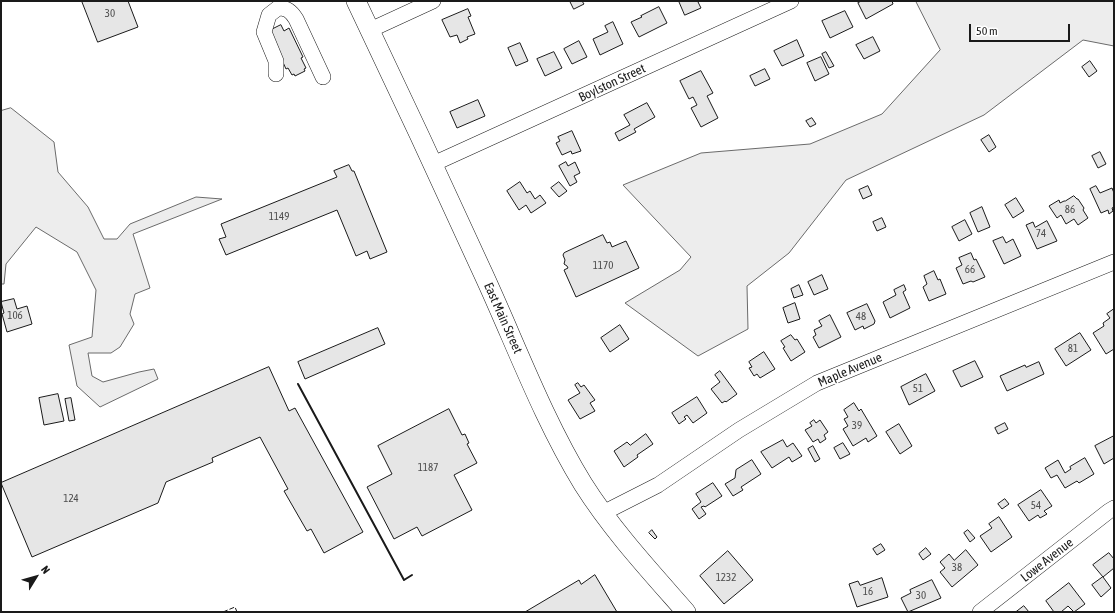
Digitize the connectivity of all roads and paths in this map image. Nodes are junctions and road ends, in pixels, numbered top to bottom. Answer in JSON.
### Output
{"nodes":[{"id":1,"x":356,"y":1,"type":"edge"},
{"id":2,"x":433,"y":1,"type":"edge"},
{"id":3,"x":791,"y":1,"type":"edge"},
{"id":4,"x":370,"y":30,"type":"junction"},
{"id":5,"x":276,"y":74,"type":"dead end"},
{"id":6,"x":323,"y":77,"type":"dead end"},
{"id":7,"x":433,"y":164,"type":"junction"},
{"id":8,"x":1114,"y":262,"type":"edge"},
{"id":9,"x":1114,"y":508,"type":"edge"},
{"id":10,"x":603,"y":513,"type":"junction"},
{"id":11,"x":686,"y":612,"type":"edge"},
{"id":12,"x":980,"y":612,"type":"edge"}],
"edges":[{"from":1,"to":4,"type":"main road","name":"East Main Street"},
{"from":2,"to":4,"type":"street"},
{"from":3,"to":7,"type":"street","name":"Boylston Street"},
{"from":4,"to":7,"type":"main road","name":"East Main Street"},
{"from":5,"to":6,"type":"street"},
{"from":7,"to":10,"type":"main road","name":"East Main Street"},
{"from":8,"to":10,"type":"street","name":"Maple Avenue"},
{"from":9,"to":12,"type":"street","name":"Lowe Avenue"},
{"from":10,"to":11,"type":"main road","name":"East Main Street"}]}
